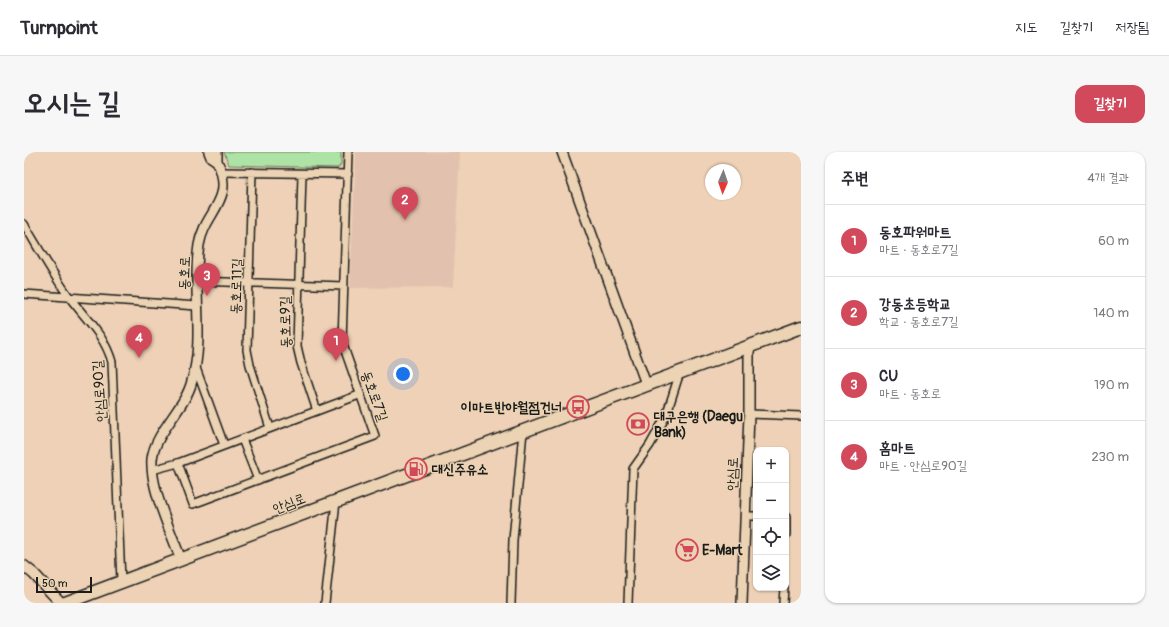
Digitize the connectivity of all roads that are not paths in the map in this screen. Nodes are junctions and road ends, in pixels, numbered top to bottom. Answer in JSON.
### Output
{"nodes":[{"id":1,"x":209,"y":152,"type":"edge"},
{"id":2,"x":348,"y":152,"type":"edge"},
{"id":3,"x":562,"y":152,"type":"edge"},
{"id":4,"x":217,"y":156,"type":"edge"},
{"id":5,"x":222,"y":172,"type":"junction"},
{"id":6,"x":252,"y":172,"type":"junction"},
{"id":7,"x":302,"y":174,"type":"junction"},
{"id":8,"x":348,"y":174,"type":"junction"},
{"id":9,"x":24,"y":224,"type":"edge"},
{"id":10,"x":197,"y":281,"type":"junction"},
{"id":11,"x":249,"y":283,"type":"junction"},
{"id":12,"x":298,"y":284,"type":"junction"},
{"id":13,"x":344,"y":286,"type":"junction"},
{"id":14,"x":24,"y":294,"type":"edge"},
{"id":15,"x":69,"y":297,"type":"junction"},
{"id":16,"x":197,"y":306,"type":"junction"},
{"id":17,"x":801,"y":327,"type":"edge"},
{"id":18,"x":749,"y":346,"type":"junction"},
{"id":19,"x":196,"y":368,"type":"junction"},
{"id":20,"x":680,"y":372,"type":"junction"},
{"id":21,"x":646,"y":384,"type":"junction"},
{"id":22,"x":359,"y":395,"type":"junction"},
{"id":23,"x":317,"y":411,"type":"junction"},
{"id":24,"x":749,"y":414,"type":"junction"},
{"id":25,"x":801,"y":416,"type":"edge"},
{"id":26,"x":270,"y":428,"type":"junction"},
{"id":27,"x":523,"y":431,"type":"junction"},
{"id":28,"x":242,"y":439,"type":"junction"},
{"id":29,"x":224,"y":445,"type":"junction"},
{"id":30,"x":178,"y":463,"type":"junction"},
{"id":31,"x":152,"y":470,"type":"junction"},
{"id":32,"x":258,"y":480,"type":"junction"},
{"id":33,"x":336,"y":501,"type":"junction"},
{"id":34,"x":745,"y":516,"type":"junction"},
{"id":35,"x":753,"y":516,"type":"edge"},
{"id":36,"x":181,"y":560,"type":"junction"},
{"id":37,"x":24,"y":566,"type":"edge"},
{"id":38,"x":120,"y":581,"type":"junction"},
{"id":39,"x":784,"y":591,"type":"edge"},
{"id":40,"x":61,"y":603,"type":"edge"},
{"id":41,"x":65,"y":603,"type":"edge"},
{"id":42,"x":325,"y":603,"type":"edge"},
{"id":43,"x":511,"y":603,"type":"edge"},
{"id":44,"x":628,"y":603,"type":"edge"},
{"id":45,"x":742,"y":603,"type":"edge"},
{"id":46,"x":783,"y":603,"type":"edge"}],
"edges":[{"from":1,"to":4,"type":"street","name":"동호로"},
{"from":2,"to":8,"type":"street","name":"동호로7길"},
{"from":3,"to":21,"type":"street"},
{"from":4,"to":5,"type":"street","name":"동호로"},
{"from":5,"to":6,"type":"street"},
{"from":5,"to":10,"type":"street","name":"동호로"},
{"from":6,"to":7,"type":"street"},
{"from":6,"to":11,"type":"street","name":"동호로11길"},
{"from":7,"to":8,"type":"street"},
{"from":7,"to":12,"type":"street","name":"동호로9길"},
{"from":8,"to":13,"type":"street","name":"동호로7길"},
{"from":9,"to":15,"type":"street","name":"안심로90길"},
{"from":10,"to":11,"type":"street"},
{"from":10,"to":16,"type":"street","name":"동호로"},
{"from":11,"to":12,"type":"street"},
{"from":11,"to":26,"type":"street","name":"동호로11길"},
{"from":12,"to":13,"type":"street"},
{"from":12,"to":23,"type":"street","name":"동호로9길"},
{"from":13,"to":22,"type":"street","name":"동호로7길"},
{"from":14,"to":15,"type":"street"},
{"from":15,"to":16,"type":"street"},
{"from":15,"to":38,"type":"street","name":"안심로90길"},
{"from":16,"to":19,"type":"street","name":"동호로"},
{"from":17,"to":18,"type":"main road","name":"안심로"},
{"from":18,"to":20,"type":"main road","name":"안심로"},
{"from":18,"to":24,"type":"street","name":"안심로"},
{"from":19,"to":29,"type":"street","name":"동호로"},
{"from":19,"to":31,"type":"street","name":"동호로"},
{"from":20,"to":21,"type":"main road","name":"안심로"},
{"from":20,"to":44,"type":"street"},
{"from":21,"to":27,"type":"main road","name":"안심로"},
{"from":22,"to":23,"type":"street"},
{"from":22,"to":32,"type":"street","name":"동호로7길"},
{"from":23,"to":26,"type":"street"},
{"from":24,"to":25,"type":"street"},
{"from":24,"to":34,"type":"street","name":"안심로"},
{"from":26,"to":28,"type":"street"},
{"from":27,"to":33,"type":"main road","name":"안심로"},
{"from":27,"to":43,"type":"street"},
{"from":28,"to":29,"type":"street"},
{"from":28,"to":32,"type":"street"},
{"from":29,"to":30,"type":"street"},
{"from":30,"to":31,"type":"street"},
{"from":30,"to":32,"type":"street","name":"동호로7길"},
{"from":31,"to":36,"type":"street","name":"동호로"},
{"from":33,"to":36,"type":"main road","name":"안심로"},
{"from":33,"to":42,"type":"street"},
{"from":34,"to":35,"type":"street"},
{"from":34,"to":45,"type":"street","name":"안심로"},
{"from":36,"to":38,"type":"main road","name":"안심로"},
{"from":37,"to":40,"type":"main road"},
{"from":38,"to":41,"type":"main road","name":"안심로"},
{"from":39,"to":46,"type":"street"}]}
